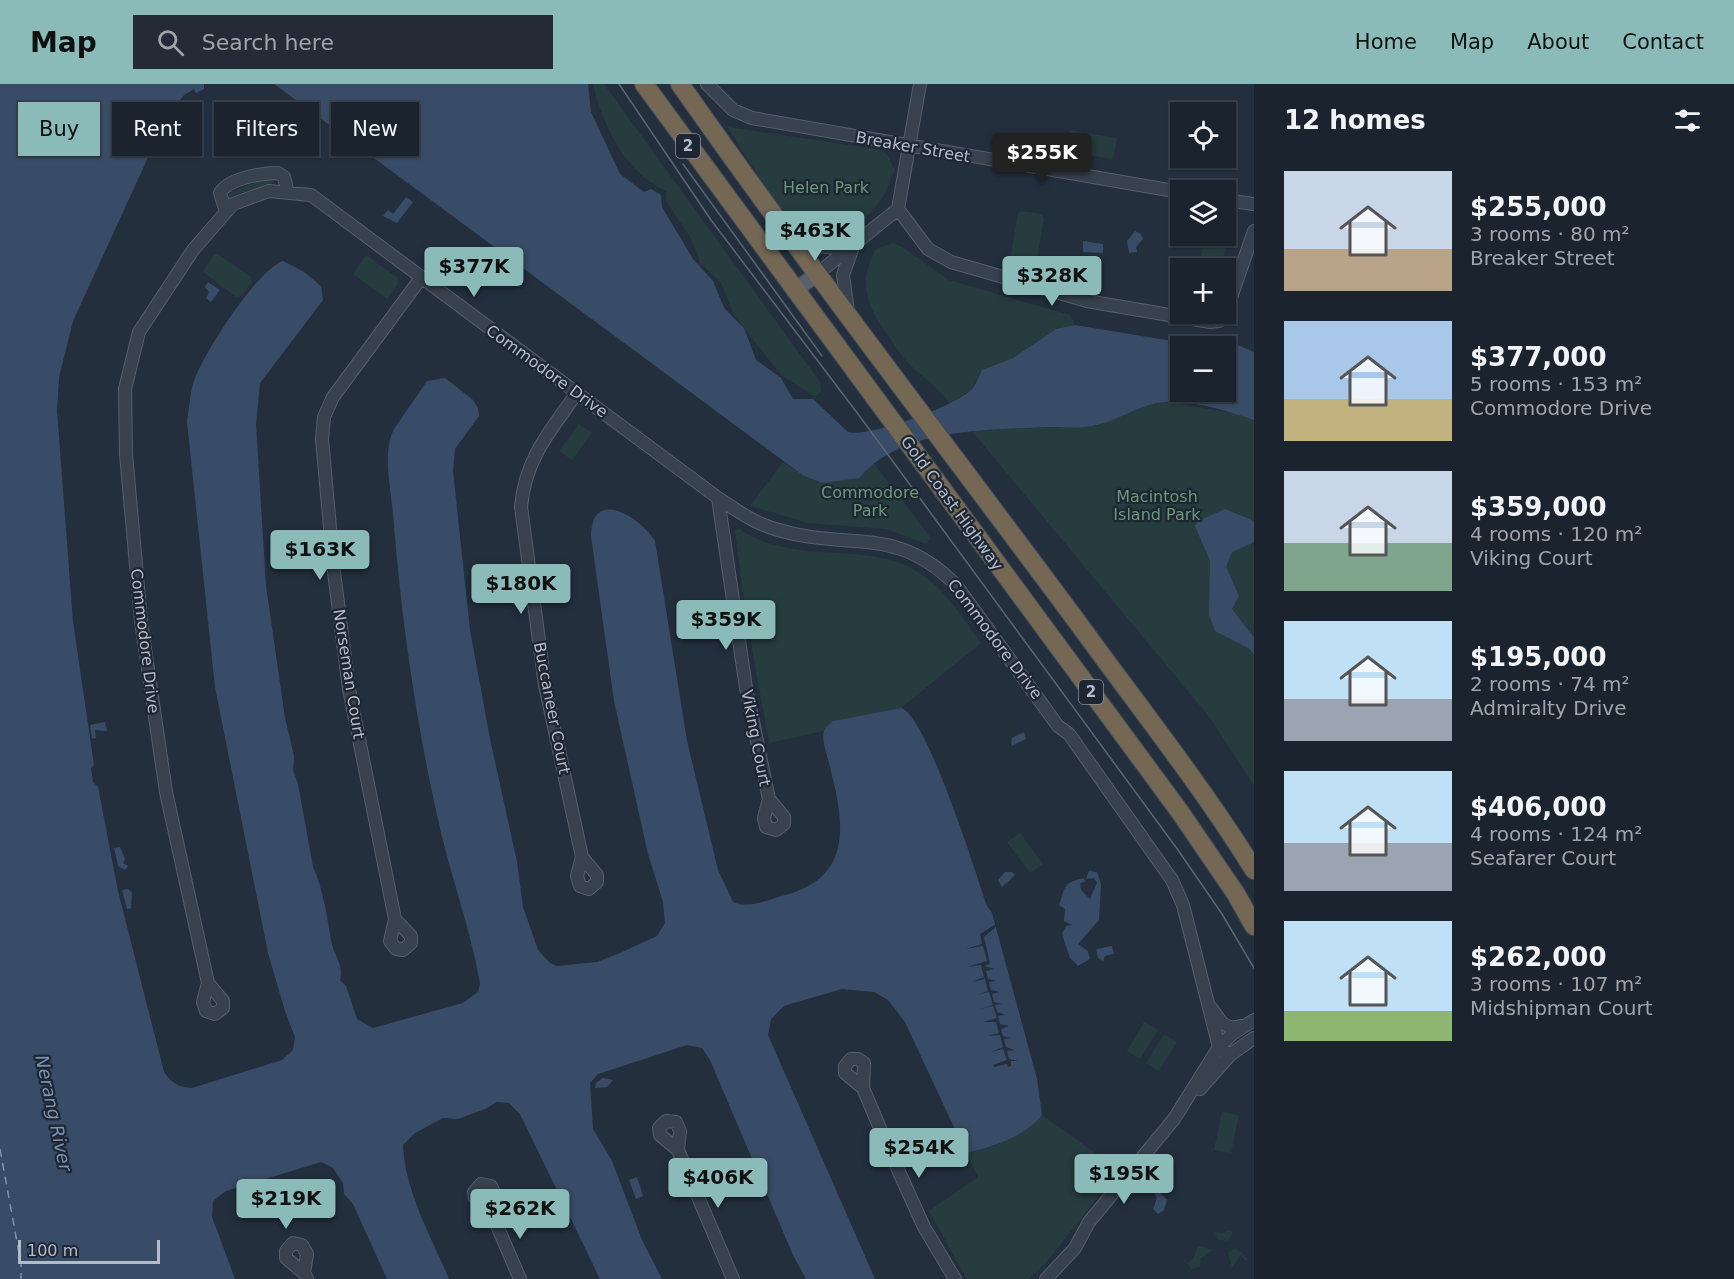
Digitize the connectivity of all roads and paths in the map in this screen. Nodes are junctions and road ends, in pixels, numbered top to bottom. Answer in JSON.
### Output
{"nodes":[{"id":1,"x":644,"y":84,"type":"edge"},
{"id":2,"x":680,"y":84,"type":"edge"},
{"id":3,"x":707,"y":84,"type":"edge"},
{"id":4,"x":920,"y":84,"type":"edge"},
{"id":5,"x":909,"y":147,"type":"junction"},
{"id":6,"x":1170,"y":190,"type":"edge"},
{"id":7,"x":288,"y":193,"type":"junction"},
{"id":8,"x":1236,"y":201,"type":"edge"},
{"id":9,"x":1254,"y":204,"type":"edge"},
{"id":10,"x":898,"y":209,"type":"junction"},
{"id":11,"x":226,"y":212,"type":"junction"},
{"id":12,"x":783,"y":229,"type":"junction"},
{"id":13,"x":1254,"y":231,"type":"edge"},
{"id":14,"x":855,"y":244,"type":"junction"},
{"id":15,"x":817,"y":274,"type":"junction"},
{"id":16,"x":421,"y":278,"type":"junction"},
{"id":17,"x":1236,"y":282,"type":"edge"},
{"id":18,"x":794,"y":291,"type":"junction"},
{"id":19,"x":1170,"y":315,"type":"edge"},
{"id":20,"x":849,"y":316,"type":"junction"},
{"id":21,"x":577,"y":393,"type":"junction"},
{"id":22,"x":718,"y":498,"type":"junction"},
{"id":23,"x":769,"y":799,"type":"dead end"},
{"id":24,"x":582,"y":857,"type":"dead end"},
{"id":25,"x":1254,"y":870,"type":"edge"},
{"id":26,"x":396,"y":919,"type":"dead end"},
{"id":27,"x":1254,"y":926,"type":"edge"},
{"id":28,"x":208,"y":983,"type":"dead end"},
{"id":29,"x":1207,"y":1003,"type":"junction"},
{"id":30,"x":1249,"y":1023,"type":"edge"},
{"id":31,"x":1254,"y":1038,"type":"edge"},
{"id":32,"x":1219,"y":1047,"type":"junction"},
{"id":33,"x":1230,"y":1055,"type":"junction"},
{"id":34,"x":863,"y":1088,"type":"dead end"},
{"id":35,"x":1179,"y":1112,"type":"junction"},
{"id":36,"x":678,"y":1150,"type":"dead end"},
{"id":37,"x":492,"y":1214,"type":"dead end"},
{"id":38,"x":520,"y":1279,"type":"edge"},
{"id":39,"x":733,"y":1279,"type":"edge"},
{"id":40,"x":955,"y":1279,"type":"edge"},
{"id":41,"x":1046,"y":1279,"type":"edge"}],
"edges":[{"from":1,"to":18,"type":"highway","name":"Gold Coast Highway","number":"2"},
{"from":2,"to":12,"type":"highway","name":"Gold Coast Highway","number":"2"},
{"from":3,"to":5,"type":"street","name":"Breaker Street"},
{"from":4,"to":5,"type":"street"},
{"from":5,"to":6,"type":"street","name":"Breaker Street"},
{"from":5,"to":10,"type":"street"},
{"from":7,"to":11,"type":"street","name":"Commodore Drive"},
{"from":7,"to":11,"type":"street"},
{"from":7,"to":16,"type":"street","name":"Commodore Drive"},
{"from":8,"to":9,"type":"street"},
{"from":10,"to":14,"type":"street"},
{"from":10,"to":19,"type":"street"},
{"from":11,"to":28,"type":"street","name":"Commodore Drive"},
{"from":12,"to":14,"type":"street"},
{"from":12,"to":15,"type":"highway","name":"Gold Coast Highway","number":"2"},
{"from":13,"to":17,"type":"street"},
{"from":14,"to":15,"type":"street"},
{"from":14,"to":20,"type":"street"},
{"from":15,"to":18,"type":"main road"},
{"from":15,"to":20,"type":"highway","name":"Gold Coast Highway","number":"2"},
{"from":16,"to":21,"type":"street","name":"Commodore Drive"},
{"from":16,"to":26,"type":"street","name":"Norseman Court"},
{"from":18,"to":27,"type":"highway","name":"Gold Coast Highway","number":"2"},
{"from":20,"to":25,"type":"highway","name":"Gold Coast Highway","number":"2"},
{"from":21,"to":22,"type":"street","name":"Commodore Drive"},
{"from":21,"to":24,"type":"street","name":"Buccaneer Court"},
{"from":22,"to":23,"type":"street","name":"Viking Court"},
{"from":22,"to":29,"type":"street","name":"Commodore Drive"},
{"from":29,"to":30,"type":"street"},
{"from":29,"to":32,"type":"street","name":"Commodore Drive"},
{"from":30,"to":32,"type":"street"},
{"from":31,"to":33,"type":"street"},
{"from":32,"to":33,"type":"street"},
{"from":32,"to":35,"type":"street"},
{"from":33,"to":35,"type":"street"},
{"from":34,"to":40,"type":"street"},
{"from":35,"to":41,"type":"street"},
{"from":36,"to":39,"type":"street"},
{"from":37,"to":38,"type":"street"}]}
